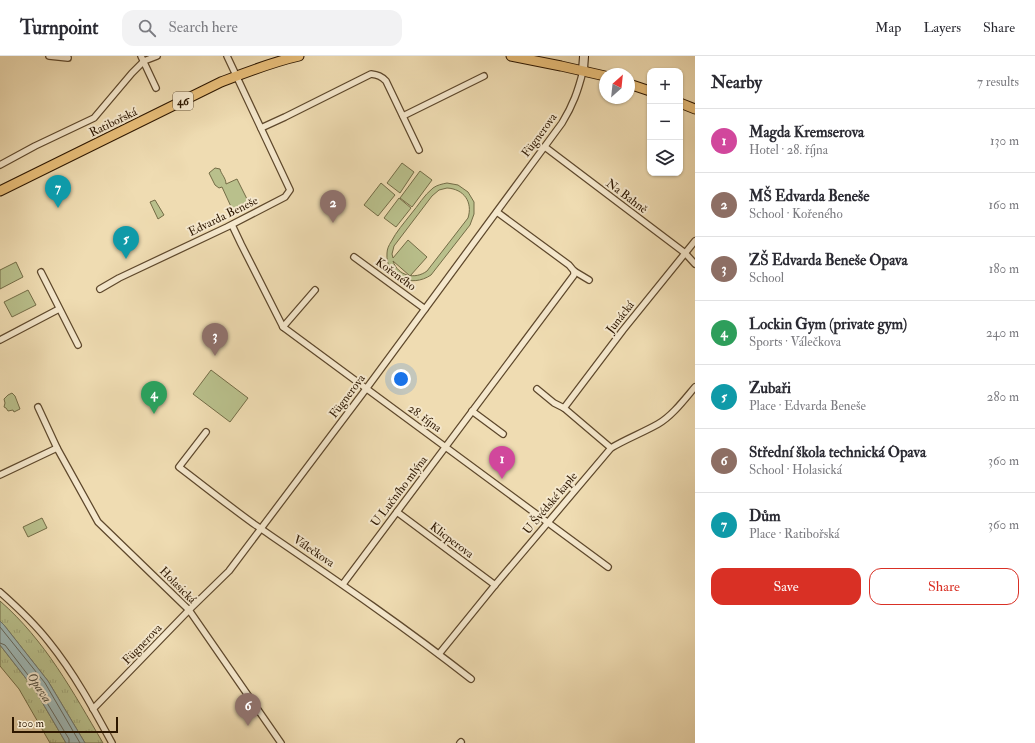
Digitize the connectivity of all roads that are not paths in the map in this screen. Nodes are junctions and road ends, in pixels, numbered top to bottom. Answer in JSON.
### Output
{"nodes":[{"id":1,"x":49,"y":56,"type":"edge"},
{"id":2,"x":157,"y":56,"type":"edge"},
{"id":3,"x":227,"y":56,"type":"edge"},
{"id":4,"x":299,"y":56,"type":"edge"},
{"id":5,"x":511,"y":56,"type":"edge"},
{"id":6,"x":584,"y":56,"type":"edge"},
{"id":7,"x":68,"y":58,"type":"dead end"},
{"id":8,"x":142,"y":59,"type":"edge"},
{"id":9,"x":583,"y":71,"type":"junction"},
{"id":10,"x":599,"y":75,"type":"edge"},
{"id":11,"x":236,"y":76,"type":"junction"},
{"id":12,"x":484,"y":76,"type":"dead end"},
{"id":13,"x":635,"y":86,"type":"edge"},
{"id":14,"x":156,"y":88,"type":"dead end"},
{"id":15,"x":647,"y":90,"type":"edge"},
{"id":16,"x":682,"y":104,"type":"edge"},
{"id":17,"x":695,"y":109,"type":"edge"},
{"id":18,"x":403,"y":116,"type":"junction"},
{"id":19,"x":261,"y":128,"type":"junction"},
{"id":20,"x":545,"y":147,"type":"junction"},
{"id":21,"x":419,"y":150,"type":"dead end"},
{"id":22,"x":0,"y":165,"type":"edge"},
{"id":23,"x":0,"y":191,"type":"edge"},
{"id":24,"x":496,"y":212,"type":"junction"},
{"id":25,"x":232,"y":225,"type":"junction"},
{"id":26,"x":695,"y":241,"type":"edge"},
{"id":27,"x":685,"y":253,"type":"junction"},
{"id":28,"x":354,"y":257,"type":"dead end"},
{"id":29,"x":695,"y":264,"type":"edge"},
{"id":30,"x":574,"y":271,"type":"junction"},
{"id":31,"x":40,"y":272,"type":"dead end"},
{"id":32,"x":589,"y":280,"type":"dead end"},
{"id":33,"x":100,"y":289,"type":"dead end"},
{"id":34,"x":316,"y":290,"type":"dead end"},
{"id":35,"x":59,"y":309,"type":"junction"},
{"id":36,"x":425,"y":309,"type":"junction"},
{"id":37,"x":283,"y":327,"type":"junction"},
{"id":38,"x":0,"y":340,"type":"edge"},
{"id":39,"x":78,"y":345,"type":"dead end"},
{"id":40,"x":695,"y":387,"type":"edge"},
{"id":41,"x":366,"y":389,"type":"junction"},
{"id":42,"x":536,"y":389,"type":"dead end"},
{"id":43,"x":38,"y":408,"type":"dead end"},
{"id":44,"x":564,"y":408,"type":"junction"},
{"id":45,"x":472,"y":411,"type":"junction"},
{"id":46,"x":206,"y":432,"type":"dead end"},
{"id":47,"x":502,"y":434,"type":"dead end"},
{"id":48,"x":446,"y":447,"type":"junction"},
{"id":49,"x":57,"y":448,"type":"junction"},
{"id":50,"x":611,"y":448,"type":"junction"},
{"id":51,"x":0,"y":475,"type":"edge"},
{"id":52,"x":397,"y":512,"type":"junction"},
{"id":53,"x":549,"y":523,"type":"junction"},
{"id":54,"x":261,"y":528,"type":"junction"},
{"id":55,"x":608,"y":567,"type":"dead end"},
{"id":56,"x":343,"y":584,"type":"junction"},
{"id":57,"x":495,"y":585,"type":"junction"},
{"id":58,"x":0,"y":592,"type":"edge"},
{"id":59,"x":189,"y":610,"type":"junction"},
{"id":60,"x":439,"y":654,"type":"junction"},
{"id":61,"x":471,"y":679,"type":"dead end"},
{"id":62,"x":93,"y":709,"type":"junction"},
{"id":63,"x":112,"y":743,"type":"edge"},
{"id":64,"x":281,"y":743,"type":"edge"}],
"edges":[{"from":1,"to":7,"type":"street"},
{"from":2,"to":8,"type":"street","name":"Ratibořská"},
{"from":3,"to":11,"type":"street"},
{"from":4,"to":11,"type":"main road","name":"Ratibořská","number":"46"},
{"from":5,"to":9,"type":"main road"},
{"from":6,"to":9,"type":"street"},
{"from":8,"to":14,"type":"street"},
{"from":8,"to":22,"type":"street","name":"Ratibořská"},
{"from":9,"to":10,"type":"main road"},
{"from":9,"to":20,"type":"street","name":"Fügnerova"},
{"from":11,"to":19,"type":"street","name":"Edvarda Beneše"},
{"from":11,"to":23,"type":"main road","name":"Ratibořská","number":"46"},
{"from":12,"to":18,"type":"street"},
{"from":13,"to":15,"type":"main road"},
{"from":16,"to":17,"type":"main road"},
{"from":18,"to":19,"type":"street"},
{"from":18,"to":21,"type":"street"},
{"from":19,"to":25,"type":"street","name":"Edvarda Beneše"},
{"from":20,"to":24,"type":"street","name":"Fügnerova"},
{"from":20,"to":27,"type":"street","name":"Na Bahně"},
{"from":24,"to":30,"type":"street"},
{"from":24,"to":36,"type":"street","name":"Fügnerova"},
{"from":25,"to":33,"type":"street","name":"Edvarda Beneše"},
{"from":25,"to":37,"type":"street","name":"28. října"},
{"from":26,"to":27,"type":"street","name":"Junácká"},
{"from":27,"to":29,"type":"street","name":"Na Bahně"},
{"from":27,"to":44,"type":"street","name":"Junácká"},
{"from":28,"to":36,"type":"street","name":"Kořeného"},
{"from":30,"to":32,"type":"street"},
{"from":30,"to":45,"type":"street","name":"U Lučního mlýna"},
{"from":31,"to":35,"type":"street"},
{"from":34,"to":37,"type":"street"},
{"from":35,"to":38,"type":"street"},
{"from":35,"to":39,"type":"street"},
{"from":36,"to":41,"type":"street","name":"Fügnerova"},
{"from":37,"to":41,"type":"street","name":"28. října"},
{"from":40,"to":50,"type":"street","name":"U Švédské kaple"},
{"from":41,"to":48,"type":"street","name":"28. října"},
{"from":41,"to":54,"type":"street","name":"Fügnerova"},
{"from":42,"to":44,"type":"street"},
{"from":43,"to":49,"type":"street","name":"Holasická"},
{"from":44,"to":50,"type":"street"},
{"from":45,"to":47,"type":"street"},
{"from":45,"to":48,"type":"street","name":"U Lučního mlýna"},
{"from":46,"to":54,"type":"street","name":"Válečkova"},
{"from":48,"to":52,"type":"street","name":"U Lučního mlýna"},
{"from":48,"to":53,"type":"street","name":"28. října"},
{"from":49,"to":51,"type":"street"},
{"from":49,"to":59,"type":"street","name":"Holasická"},
{"from":50,"to":53,"type":"street","name":"U Švédské kaple"},
{"from":52,"to":56,"type":"street","name":"U Lučního mlýna"},
{"from":52,"to":57,"type":"street","name":"Klicperova"},
{"from":53,"to":55,"type":"street","name":"28. října"},
{"from":53,"to":57,"type":"street","name":"U Švédské kaple"},
{"from":54,"to":56,"type":"street","name":"Válečkova"},
{"from":54,"to":59,"type":"street","name":"Fügnerova"},
{"from":56,"to":60,"type":"street","name":"Válečkova"},
{"from":57,"to":60,"type":"street","name":"U Švédské kaple"},
{"from":58,"to":62,"type":"street"},
{"from":59,"to":62,"type":"street","name":"Fügnerova"},
{"from":59,"to":64,"type":"street","name":"Holasická"},
{"from":60,"to":61,"type":"street","name":"Válečkova"},
{"from":62,"to":63,"type":"street"}]}
